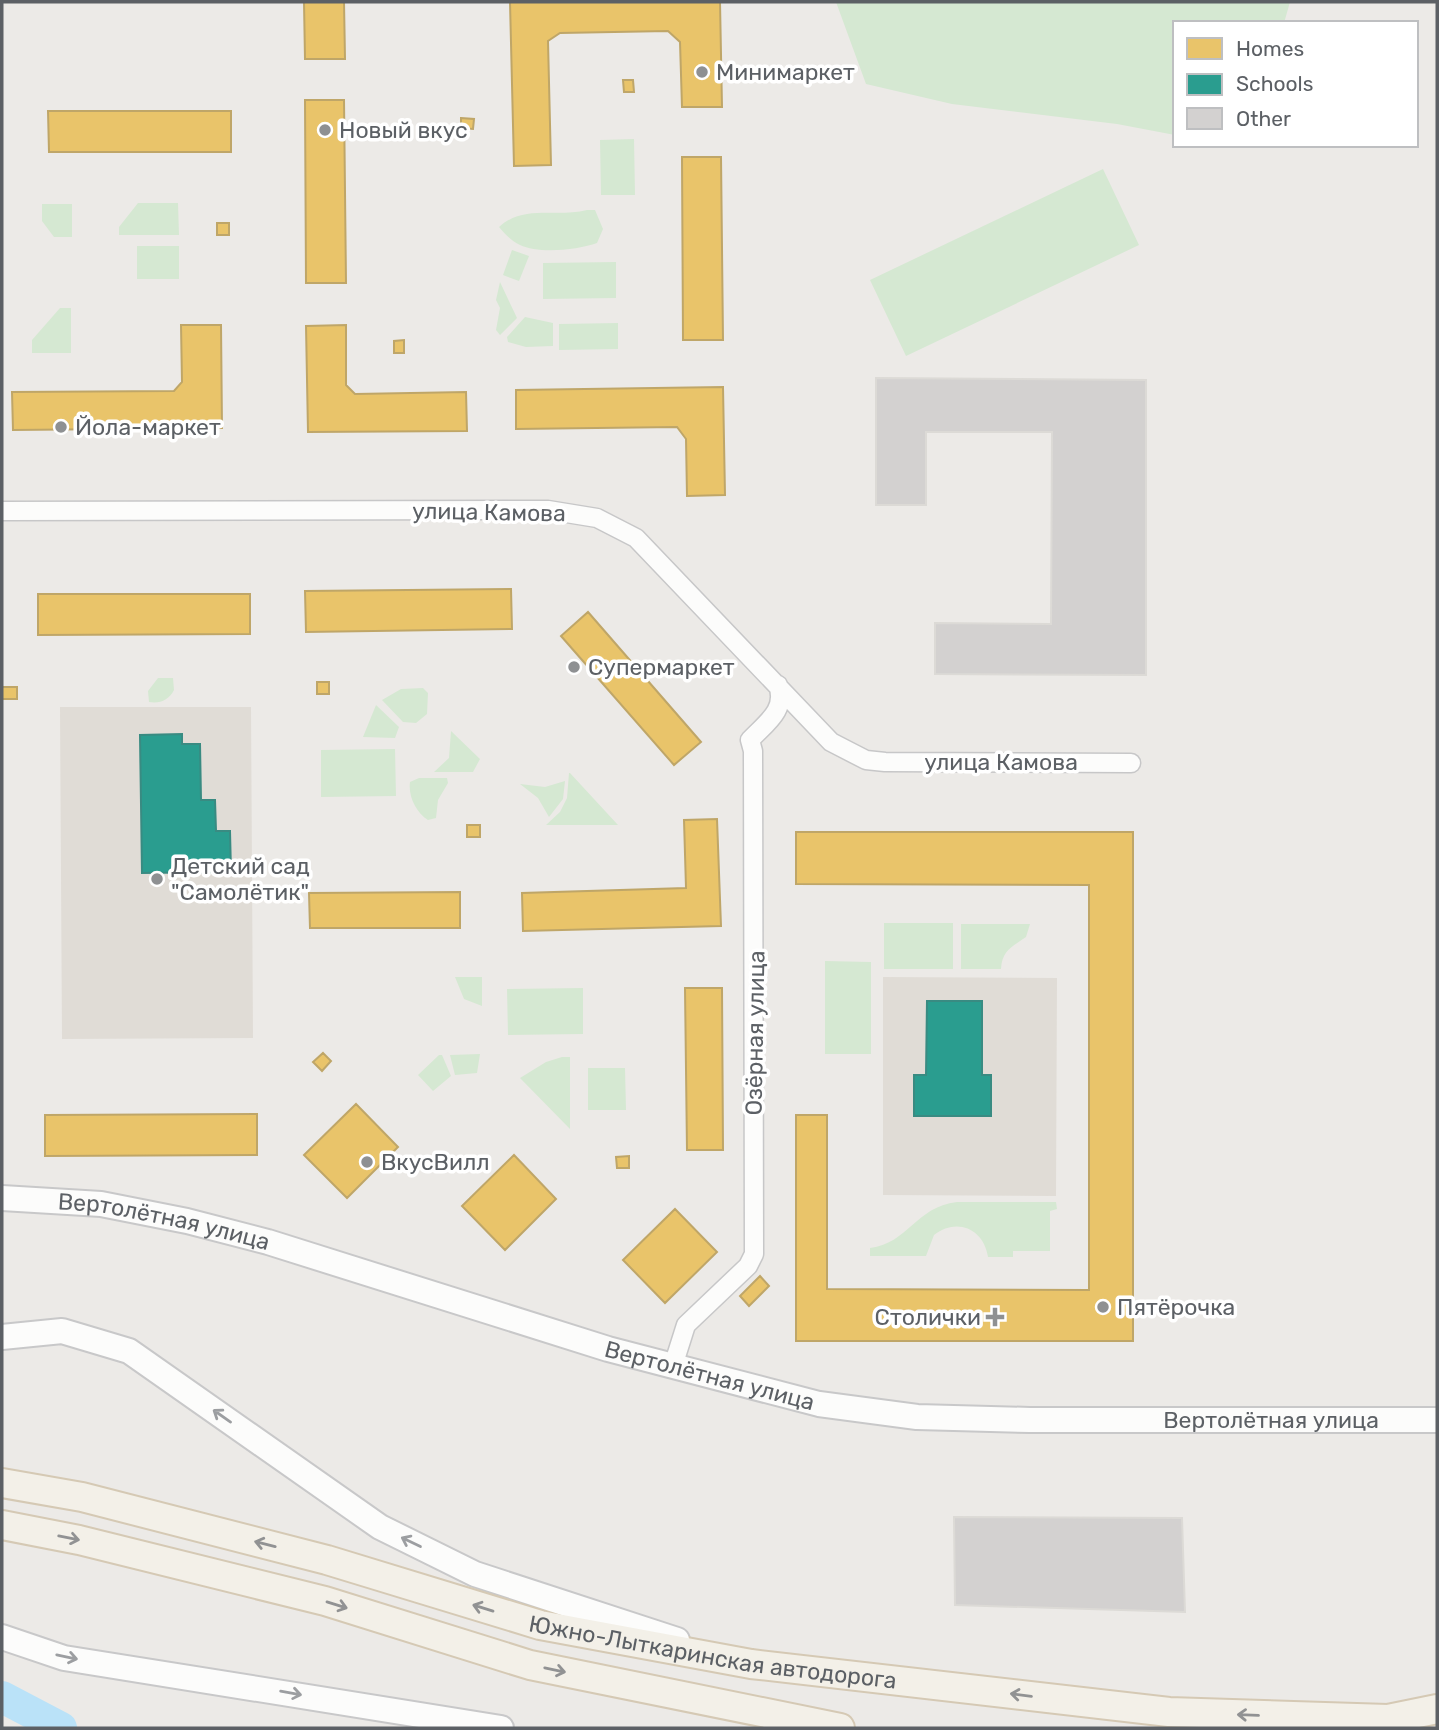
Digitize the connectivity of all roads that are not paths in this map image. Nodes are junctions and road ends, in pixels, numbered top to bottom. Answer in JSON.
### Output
{"nodes":[{"id":1,"x":2,"y":511,"type":"edge"},
{"id":2,"x":778,"y":684,"type":"junction"},
{"id":3,"x":1131,"y":763,"type":"dead end"},
{"id":4,"x":2,"y":1198,"type":"edge"},
{"id":5,"x":2,"y":1337,"type":"edge"},
{"id":6,"x":673,"y":1366,"type":"junction"},
{"id":7,"x":1437,"y":1420,"type":"edge"},
{"id":8,"x":2,"y":1483,"type":"edge"},
{"id":9,"x":2,"y":1525,"type":"edge"},
{"id":10,"x":2,"y":1637,"type":"edge"},
{"id":11,"x":751,"y":1664,"type":"junction"},
{"id":12,"x":1437,"y":1709,"type":"edge"},
{"id":13,"x":501,"y":1728,"type":"edge"},
{"id":14,"x":840,"y":1728,"type":"edge"}],
"edges":[{"from":1,"to":2,"type":"street","name":"улица Камова"},
{"from":2,"to":3,"type":"street","name":"улица Камова"},
{"from":2,"to":6,"type":"street","name":"Озёрная улица"},
{"from":4,"to":6,"type":"street","name":"Вертолётная улица"},
{"from":11,"to":5,"type":"street","one_way":true},
{"from":6,"to":7,"type":"street","name":"Вертолётная улица"},
{"from":11,"to":8,"type":"main road","name":"Южно-Лыткаринская автодорога","one_way":true},
{"from":9,"to":14,"type":"main road","name":"Южно-Лыткаринская автодорога","one_way":true},
{"from":10,"to":13,"type":"street","one_way":true},
{"from":12,"to":11,"type":"main road","name":"Южно-Лыткаринская автодорога","one_way":true}]}
